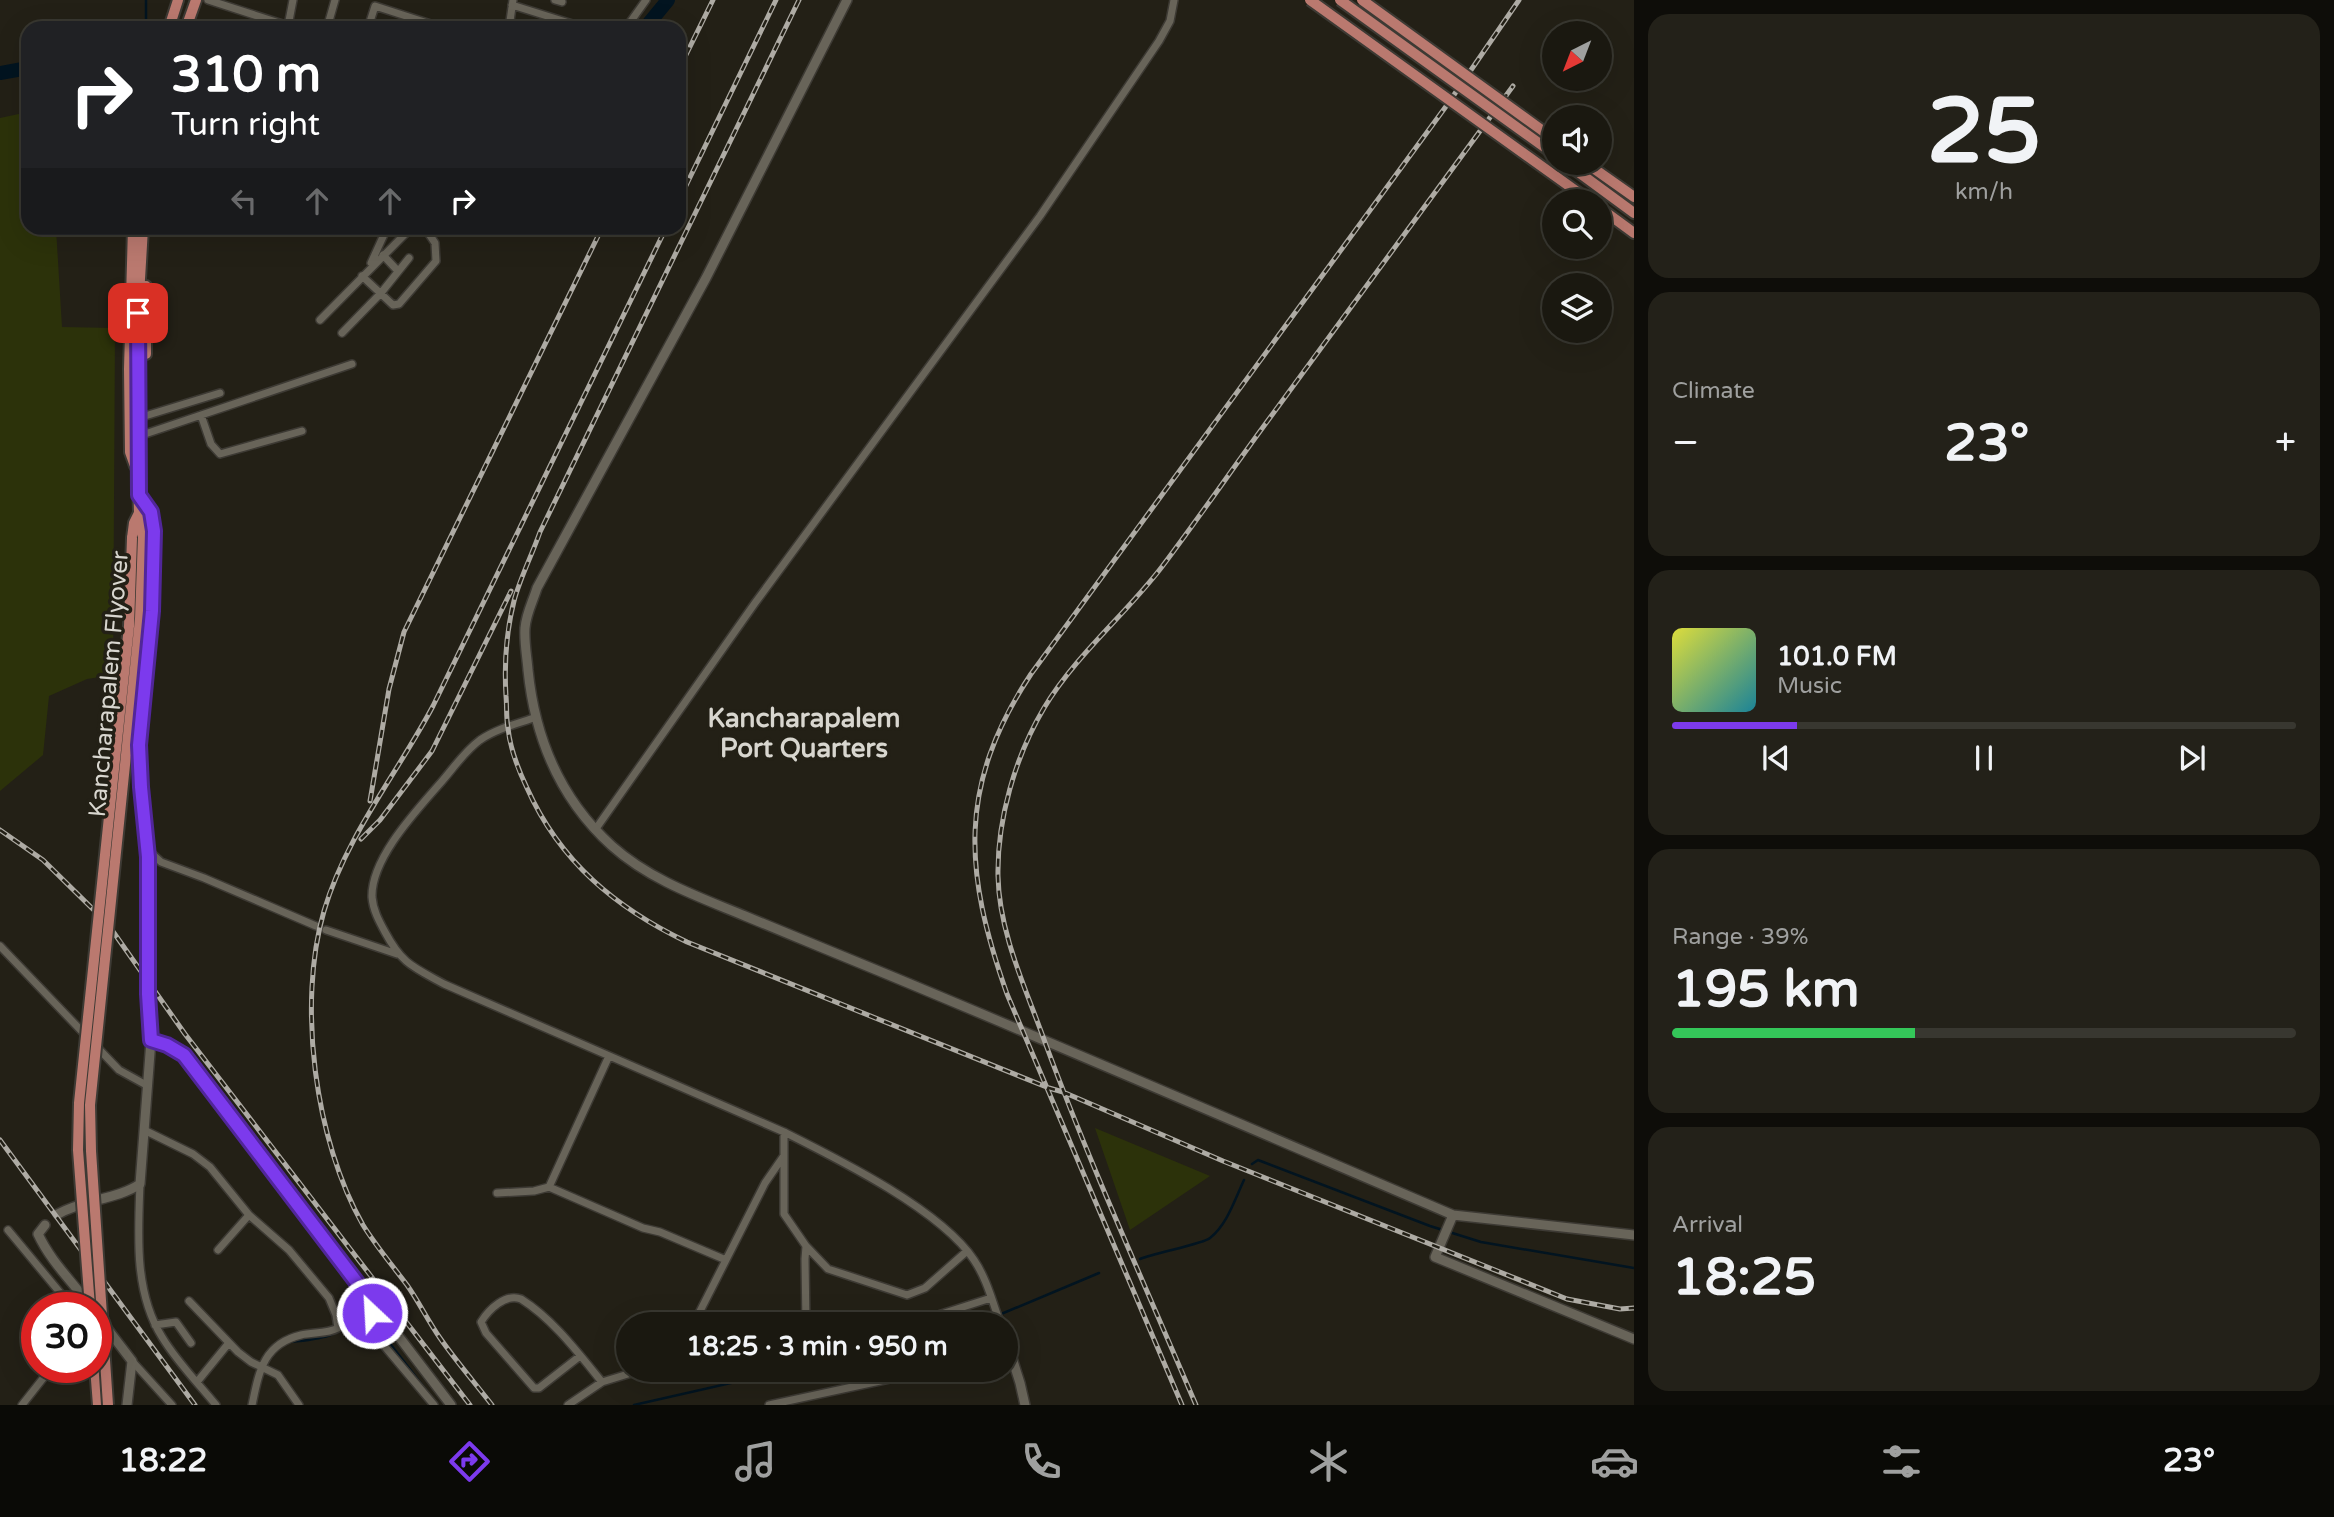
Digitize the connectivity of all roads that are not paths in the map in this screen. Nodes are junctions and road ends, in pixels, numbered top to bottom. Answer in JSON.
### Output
{"nodes":[{"id":1,"x":178,"y":0,"type":"edge"},
{"id":2,"x":188,"y":0,"type":"edge"},
{"id":3,"x":195,"y":0,"type":"edge"},
{"id":4,"x":208,"y":0,"type":"edge"},
{"id":5,"x":293,"y":0,"type":"edge"},
{"id":6,"x":335,"y":0,"type":"edge"},
{"id":7,"x":646,"y":0,"type":"edge"},
{"id":8,"x":847,"y":0,"type":"edge"},
{"id":9,"x":1174,"y":0,"type":"edge"},
{"id":10,"x":1310,"y":0,"type":"edge"},
{"id":11,"x":1340,"y":0,"type":"edge"},
{"id":12,"x":1362,"y":0,"type":"edge"},
{"id":13,"x":513,"y":2,"type":"edge"},
{"id":14,"x":376,"y":3,"type":"edge"},
{"id":15,"x":171,"y":21,"type":"edge"},
{"id":16,"x":182,"y":21,"type":"edge"},
{"id":17,"x":188,"y":21,"type":"edge"},
{"id":18,"x":273,"y":21,"type":"edge"},
{"id":19,"x":291,"y":21,"type":"edge"},
{"id":20,"x":329,"y":21,"type":"edge"},
{"id":21,"x":370,"y":21,"type":"edge"},
{"id":22,"x":424,"y":21,"type":"edge"},
{"id":23,"x":510,"y":21,"type":"edge"},
{"id":24,"x":565,"y":21,"type":"edge"},
{"id":25,"x":630,"y":21,"type":"edge"},
{"id":26,"x":1542,"y":130,"type":"edge"},
{"id":27,"x":1542,"y":145,"type":"edge"},
{"id":28,"x":1582,"y":175,"type":"edge"},
{"id":29,"x":1603,"y":175,"type":"edge"},
{"id":30,"x":1573,"y":189,"type":"edge"},
{"id":31,"x":1634,"y":197,"type":"edge"},
{"id":32,"x":1634,"y":213,"type":"edge"},
{"id":33,"x":1612,"y":217,"type":"edge"},
{"id":34,"x":1632,"y":231,"type":"edge"},
{"id":35,"x":133,"y":235,"type":"edge"},
{"id":36,"x":143,"y":235,"type":"edge"},
{"id":37,"x":149,"y":235,"type":"edge"},
{"id":38,"x":384,"y":235,"type":"edge"},
{"id":39,"x":404,"y":235,"type":"edge"},
{"id":40,"x":430,"y":235,"type":"edge"},
{"id":41,"x":383,"y":255,"type":"junction"},
{"id":42,"x":409,"y":258,"type":"dead end"},
{"id":43,"x":370,"y":267,"type":"junction"},
{"id":44,"x":397,"y":270,"type":"junction"},
{"id":45,"x":362,"y":276,"type":"junction"},
{"id":46,"x":381,"y":293,"type":"junction"},
{"id":47,"x":320,"y":320,"type":"dead end"},
{"id":48,"x":342,"y":333,"type":"dead end"},
{"id":49,"x":352,"y":364,"type":"dead end"},
{"id":50,"x":220,"y":393,"type":"dead end"},
{"id":51,"x":188,"y":404,"type":"junction"},
{"id":52,"x":201,"y":415,"type":"junction"},
{"id":53,"x":145,"y":416,"type":"junction"},
{"id":54,"x":192,"y":418,"type":"junction"},
{"id":55,"x":302,"y":431,"type":"dead end"},
{"id":56,"x":145,"y":434,"type":"junction"},
{"id":57,"x":138,"y":475,"type":"junction"},
{"id":58,"x":139,"y":495,"type":"junction"},
{"id":59,"x":138,"y":537,"type":"junction"},
{"id":60,"x":534,"y":718,"type":"junction"},
{"id":61,"x":595,"y":830,"type":"junction"},
{"id":62,"x":148,"y":850,"type":"junction"},
{"id":63,"x":161,"y":862,"type":"junction"},
{"id":64,"x":148,"y":868,"type":"junction"},
{"id":65,"x":316,"y":926,"type":"dead end"},
{"id":66,"x":326,"y":930,"type":"dead end"},
{"id":67,"x":0,"y":946,"type":"edge"},
{"id":68,"x":398,"y":955,"type":"junction"},
{"id":69,"x":151,"y":1040,"type":"junction"},
{"id":70,"x":609,"y":1056,"type":"junction"},
{"id":71,"x":148,"y":1086,"type":"junction"},
{"id":72,"x":144,"y":1129,"type":"junction"},
{"id":73,"x":784,"y":1132,"type":"junction"},
{"id":74,"x":783,"y":1156,"type":"junction"},
{"id":75,"x":140,"y":1184,"type":"junction"},
{"id":76,"x":549,"y":1186,"type":"junction"},
{"id":77,"x":497,"y":1193,"type":"dead end"},
{"id":78,"x":58,"y":1213,"type":"dead end"},
{"id":79,"x":249,"y":1215,"type":"junction"},
{"id":80,"x":1453,"y":1215,"type":"junction"},
{"id":81,"x":45,"y":1225,"type":"dead end"},
{"id":82,"x":8,"y":1230,"type":"dead end"},
{"id":83,"x":1634,"y":1235,"type":"edge"},
{"id":84,"x":806,"y":1246,"type":"junction"},
{"id":85,"x":218,"y":1250,"type":"dead end"},
{"id":86,"x":967,"y":1251,"type":"junction"},
{"id":87,"x":726,"y":1260,"type":"junction"},
{"id":88,"x":60,"y":1292,"type":"edge"},
{"id":89,"x":77,"y":1292,"type":"edge"},
{"id":90,"x":89,"y":1292,"type":"edge"},
{"id":91,"x":189,"y":1301,"type":"dead end"},
{"id":92,"x":992,"y":1301,"type":"junction"},
{"id":93,"x":373,"y":1309,"type":"junction"},
{"id":94,"x":700,"y":1312,"type":"edge"},
{"id":95,"x":806,"y":1312,"type":"edge"},
{"id":96,"x":950,"y":1312,"type":"edge"},
{"id":97,"x":996,"y":1312,"type":"edge"},
{"id":98,"x":155,"y":1325,"type":"junction"},
{"id":99,"x":338,"y":1328,"type":"junction"},
{"id":100,"x":112,"y":1336,"type":"edge"},
{"id":101,"x":1634,"y":1339,"type":"edge"},
{"id":102,"x":112,"y":1340,"type":"edge"},
{"id":103,"x":191,"y":1343,"type":"dead end"},
{"id":104,"x":118,"y":1344,"type":"junction"},
{"id":105,"x":228,"y":1344,"type":"junction"},
{"id":106,"x":580,"y":1356,"type":"junction"},
{"id":107,"x":132,"y":1361,"type":"junction"},
{"id":108,"x":263,"y":1367,"type":"junction"},
{"id":109,"x":616,"y":1378,"type":"edge"},
{"id":110,"x":1018,"y":1380,"type":"edge"},
{"id":111,"x":197,"y":1382,"type":"junction"},
{"id":112,"x":603,"y":1382,"type":"junction"},
{"id":113,"x":876,"y":1382,"type":"edge"},
{"id":114,"x":39,"y":1383,"type":"edge"},
{"id":115,"x":96,"y":1383,"type":"edge"},
{"id":116,"x":22,"y":1405,"type":"edge"},
{"id":117,"x":98,"y":1405,"type":"edge"},
{"id":118,"x":108,"y":1405,"type":"edge"},
{"id":119,"x":127,"y":1405,"type":"edge"},
{"id":120,"x":172,"y":1405,"type":"edge"},
{"id":121,"x":216,"y":1405,"type":"edge"},
{"id":122,"x":251,"y":1405,"type":"edge"},
{"id":123,"x":299,"y":1405,"type":"edge"},
{"id":124,"x":434,"y":1405,"type":"edge"},
{"id":125,"x":451,"y":1405,"type":"edge"},
{"id":126,"x":568,"y":1405,"type":"edge"},
{"id":127,"x":769,"y":1405,"type":"edge"},
{"id":128,"x":1025,"y":1405,"type":"edge"}],
"edges":[{"from":1,"to":15,"type":"main road"},
{"from":2,"to":16,"type":"main road"},
{"from":3,"to":17,"type":"main road"},
{"from":4,"to":18,"type":"street"},
{"from":5,"to":19,"type":"street"},
{"from":6,"to":20,"type":"street"},
{"from":7,"to":25,"type":"street"},
{"from":8,"to":60,"type":"street"},
{"from":9,"to":61,"type":"street"},
{"from":10,"to":30,"type":"main road","bridge":true},
{"from":11,"to":27,"type":"main road","bridge":true},
{"from":12,"to":26,"type":"main road","bridge":true},
{"from":13,"to":23,"type":"street"},
{"from":13,"to":24,"type":"street"},
{"from":14,"to":21,"type":"street"},
{"from":14,"to":22,"type":"street"},
{"from":28,"to":32,"type":"main road"},
{"from":29,"to":31,"type":"main road"},
{"from":33,"to":34,"type":"main road"},
{"from":35,"to":57,"type":"main road"},
{"from":36,"to":57,"type":"main road"},
{"from":37,"to":53,"type":"main road"},
{"from":38,"to":43,"type":"street"},
{"from":39,"to":41,"type":"street"},
{"from":40,"to":46,"type":"street"},
{"from":41,"to":43,"type":"street"},
{"from":41,"to":44,"type":"street"},
{"from":42,"to":44,"type":"street"},
{"from":43,"to":45,"type":"street"},
{"from":44,"to":46,"type":"street"},
{"from":45,"to":46,"type":"street"},
{"from":45,"to":47,"type":"street"},
{"from":46,"to":48,"type":"street"},
{"from":49,"to":52,"type":"street"},
{"from":50,"to":51,"type":"street"},
{"from":51,"to":53,"type":"street"},
{"from":51,"to":54,"type":"street"},
{"from":52,"to":54,"type":"street"},
{"from":52,"to":55,"type":"street"},
{"from":53,"to":56,"type":"main road"},
{"from":54,"to":56,"type":"street"},
{"from":56,"to":57,"type":"main road"},
{"from":57,"to":58,"type":"main road","name":"Kancharapalem Flyover"},
{"from":58,"to":59,"type":"main road","name":"Kancharapalem Flyover"},
{"from":58,"to":62,"type":"street"},
{"from":59,"to":90,"type":"main road","name":"Kancharapalem Flyover","bridge":true},
{"from":59,"to":118,"type":"main road","name":"Kancharapalem Flyover","bridge":true},
{"from":60,"to":61,"type":"street"},
{"from":60,"to":68,"type":"street"},
{"from":61,"to":80,"type":"street"},
{"from":62,"to":63,"type":"street"},
{"from":62,"to":64,"type":"street"},
{"from":63,"to":64,"type":"street"},
{"from":63,"to":65,"type":"street"},
{"from":64,"to":69,"type":"street"},
{"from":66,"to":68,"type":"street"},
{"from":67,"to":71,"type":"street"},
{"from":68,"to":70,"type":"street"},
{"from":69,"to":71,"type":"street"},
{"from":69,"to":93,"type":"street"},
{"from":70,"to":73,"type":"street"},
{"from":70,"to":76,"type":"street"},
{"from":71,"to":72,"type":"street"},
{"from":72,"to":75,"type":"street"},
{"from":72,"to":79,"type":"street"},
{"from":73,"to":74,"type":"street"},
{"from":73,"to":86,"type":"street"},
{"from":74,"to":84,"type":"street"},
{"from":74,"to":87,"type":"street"},
{"from":75,"to":78,"type":"street"},
{"from":75,"to":98,"type":"street"},
{"from":76,"to":77,"type":"street"},
{"from":76,"to":87,"type":"street"},
{"from":79,"to":85,"type":"street"},
{"from":79,"to":99,"type":"street"},
{"from":80,"to":83,"type":"street"},
{"from":80,"to":101,"type":"street"},
{"from":81,"to":89,"type":"street"},
{"from":82,"to":88,"type":"street"},
{"from":84,"to":86,"type":"street"},
{"from":84,"to":95,"type":"street"},
{"from":86,"to":92,"type":"street"},
{"from":87,"to":94,"type":"street"},
{"from":91,"to":105,"type":"street"},
{"from":92,"to":96,"type":"street"},
{"from":92,"to":97,"type":"street"},
{"from":93,"to":99,"type":"street"},
{"from":93,"to":124,"type":"street"},
{"from":93,"to":125,"type":"street"},
{"from":98,"to":103,"type":"street"},
{"from":98,"to":111,"type":"street"},
{"from":99,"to":108,"type":"street"},
{"from":100,"to":104,"type":"street"},
{"from":102,"to":104,"type":"street"},
{"from":104,"to":107,"type":"street"},
{"from":105,"to":108,"type":"street"},
{"from":105,"to":111,"type":"street"},
{"from":106,"to":106,"type":"street"},
{"from":106,"to":112,"type":"street"},
{"from":107,"to":119,"type":"street"},
{"from":107,"to":120,"type":"street"},
{"from":108,"to":122,"type":"street"},
{"from":108,"to":123,"type":"street"},
{"from":109,"to":112,"type":"street"},
{"from":110,"to":128,"type":"street"},
{"from":111,"to":121,"type":"street"},
{"from":112,"to":126,"type":"street"},
{"from":113,"to":127,"type":"street"},
{"from":114,"to":116,"type":"street"},
{"from":115,"to":117,"type":"main road"}]}
